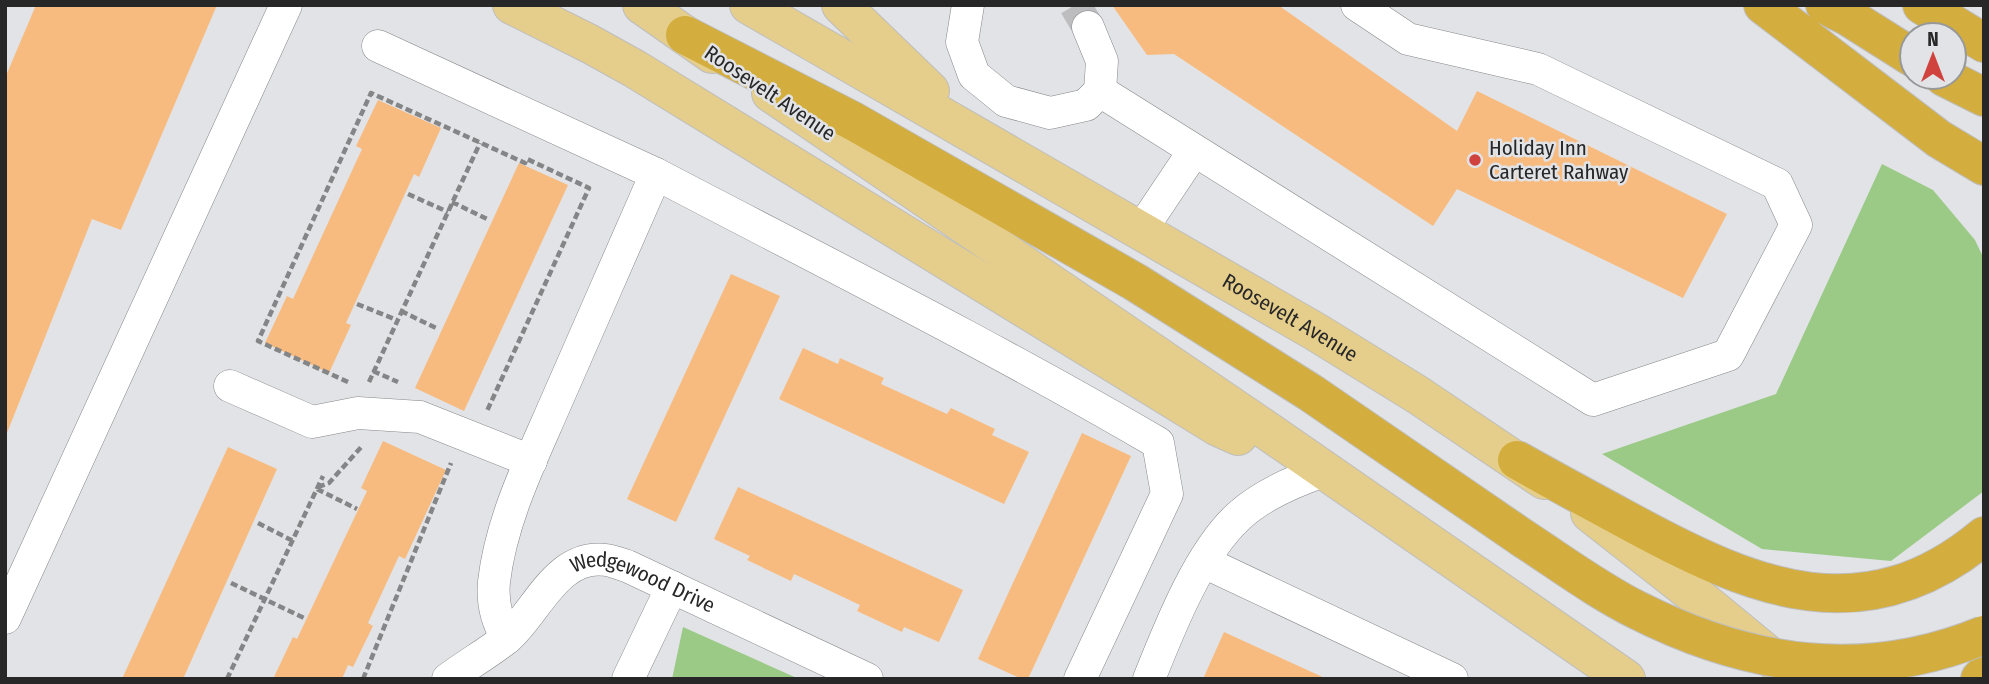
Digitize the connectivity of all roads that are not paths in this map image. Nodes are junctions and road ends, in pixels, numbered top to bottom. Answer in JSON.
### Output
{"nodes":[{"id":1,"x":286,"y":5,"type":"edge"},
{"id":2,"x":512,"y":5,"type":"edge"},
{"id":3,"x":642,"y":5,"type":"edge"},
{"id":4,"x":750,"y":5,"type":"edge"},
{"id":5,"x":841,"y":5,"type":"edge"},
{"id":6,"x":968,"y":5,"type":"edge"},
{"id":7,"x":1357,"y":5,"type":"edge"},
{"id":8,"x":1763,"y":5,"type":"edge"},
{"id":9,"x":1825,"y":5,"type":"edge"},
{"id":10,"x":1922,"y":5,"type":"edge"},
{"id":11,"x":1088,"y":27,"type":"tunnel mouth"},
{"id":12,"x":685,"y":35,"type":"junction"},
{"id":13,"x":1984,"y":43,"type":"edge"},
{"id":14,"x":378,"y":46,"type":"dead end"},
{"id":15,"x":1898,"y":48,"type":"edge"},
{"id":16,"x":1968,"y":89,"type":"edge"},
{"id":17,"x":1100,"y":91,"type":"junction"},
{"id":18,"x":1984,"y":97,"type":"edge"},
{"id":19,"x":984,"y":139,"type":"junction"},
{"id":20,"x":1939,"y":139,"type":"junction"},
{"id":21,"x":1194,"y":151,"type":"junction"},
{"id":22,"x":1984,"y":166,"type":"edge"},
{"id":23,"x":656,"y":174,"type":"junction"},
{"id":24,"x":1984,"y":185,"type":"edge"},
{"id":25,"x":1141,"y":230,"type":"junction"},
{"id":26,"x":230,"y":386,"type":"dead end"},
{"id":27,"x":1517,"y":460,"type":"junction"},
{"id":28,"x":531,"y":461,"type":"junction"},
{"id":29,"x":1324,"y":471,"type":"junction"},
{"id":30,"x":1984,"y":536,"type":"edge"},
{"id":31,"x":1204,"y":562,"type":"junction"},
{"id":32,"x":672,"y":587,"type":"junction"},
{"id":33,"x":5,"y":618,"type":"edge"},
{"id":34,"x":1984,"y":635,"type":"edge"},
{"id":35,"x":507,"y":638,"type":"junction"},
{"id":36,"x":1593,"y":666,"type":"edge"},
{"id":37,"x":448,"y":679,"type":"edge"},
{"id":38,"x":628,"y":679,"type":"edge"},
{"id":39,"x":867,"y":679,"type":"edge"},
{"id":40,"x":1080,"y":679,"type":"edge"},
{"id":41,"x":1149,"y":679,"type":"edge"},
{"id":42,"x":1452,"y":679,"type":"edge"},
{"id":43,"x":1626,"y":679,"type":"edge"},
{"id":44,"x":1797,"y":679,"type":"edge"}],
"edges":[{"from":1,"to":33,"type":"street"},
{"from":2,"to":29,"type":"main road"},
{"from":3,"to":12,"type":"main road","name":"Roosevelt Avenue"},
{"from":4,"to":19,"type":"main road","name":"Roosevelt Avenue"},
{"from":5,"to":19,"type":"main road"},
{"from":6,"to":17,"type":"street"},
{"from":7,"to":21,"type":"street"},
{"from":8,"to":20,"type":"highway"},
{"from":9,"to":15,"type":"highway"},
{"from":10,"to":13,"type":"highway"},
{"from":11,"to":17,"type":"street"},
{"from":12,"to":29,"type":"main road","name":"Roosevelt Avenue"},
{"from":12,"to":34,"type":"highway","bridge":true},
{"from":14,"to":23,"type":"street"},
{"from":16,"to":18,"type":"highway"},
{"from":17,"to":21,"type":"street"},
{"from":19,"to":25,"type":"main road","name":"Roosevelt Avenue"},
{"from":20,"to":22,"type":"highway"},
{"from":20,"to":24,"type":"highway"},
{"from":21,"to":25,"type":"street"},
{"from":23,"to":28,"type":"street"},
{"from":23,"to":40,"type":"street"},
{"from":25,"to":27,"type":"main road","name":"Roosevelt Avenue"},
{"from":26,"to":28,"type":"street"},
{"from":27,"to":30,"type":"highway"},
{"from":27,"to":44,"type":"main road","name":"Roosevelt Avenue"},
{"from":28,"to":35,"type":"street"},
{"from":29,"to":31,"type":"street"},
{"from":29,"to":36,"type":"main road","name":"Roosevelt Avenue"},
{"from":31,"to":41,"type":"street"},
{"from":31,"to":42,"type":"street"},
{"from":32,"to":35,"type":"street","name":"Wedgewood Drive"},
{"from":32,"to":38,"type":"street"},
{"from":32,"to":39,"type":"street","name":"Wedgewood Drive"},
{"from":35,"to":37,"type":"street","name":"Wedgewood Drive"},
{"from":36,"to":43,"type":"main road","name":"Roosevelt Avenue"}]}
